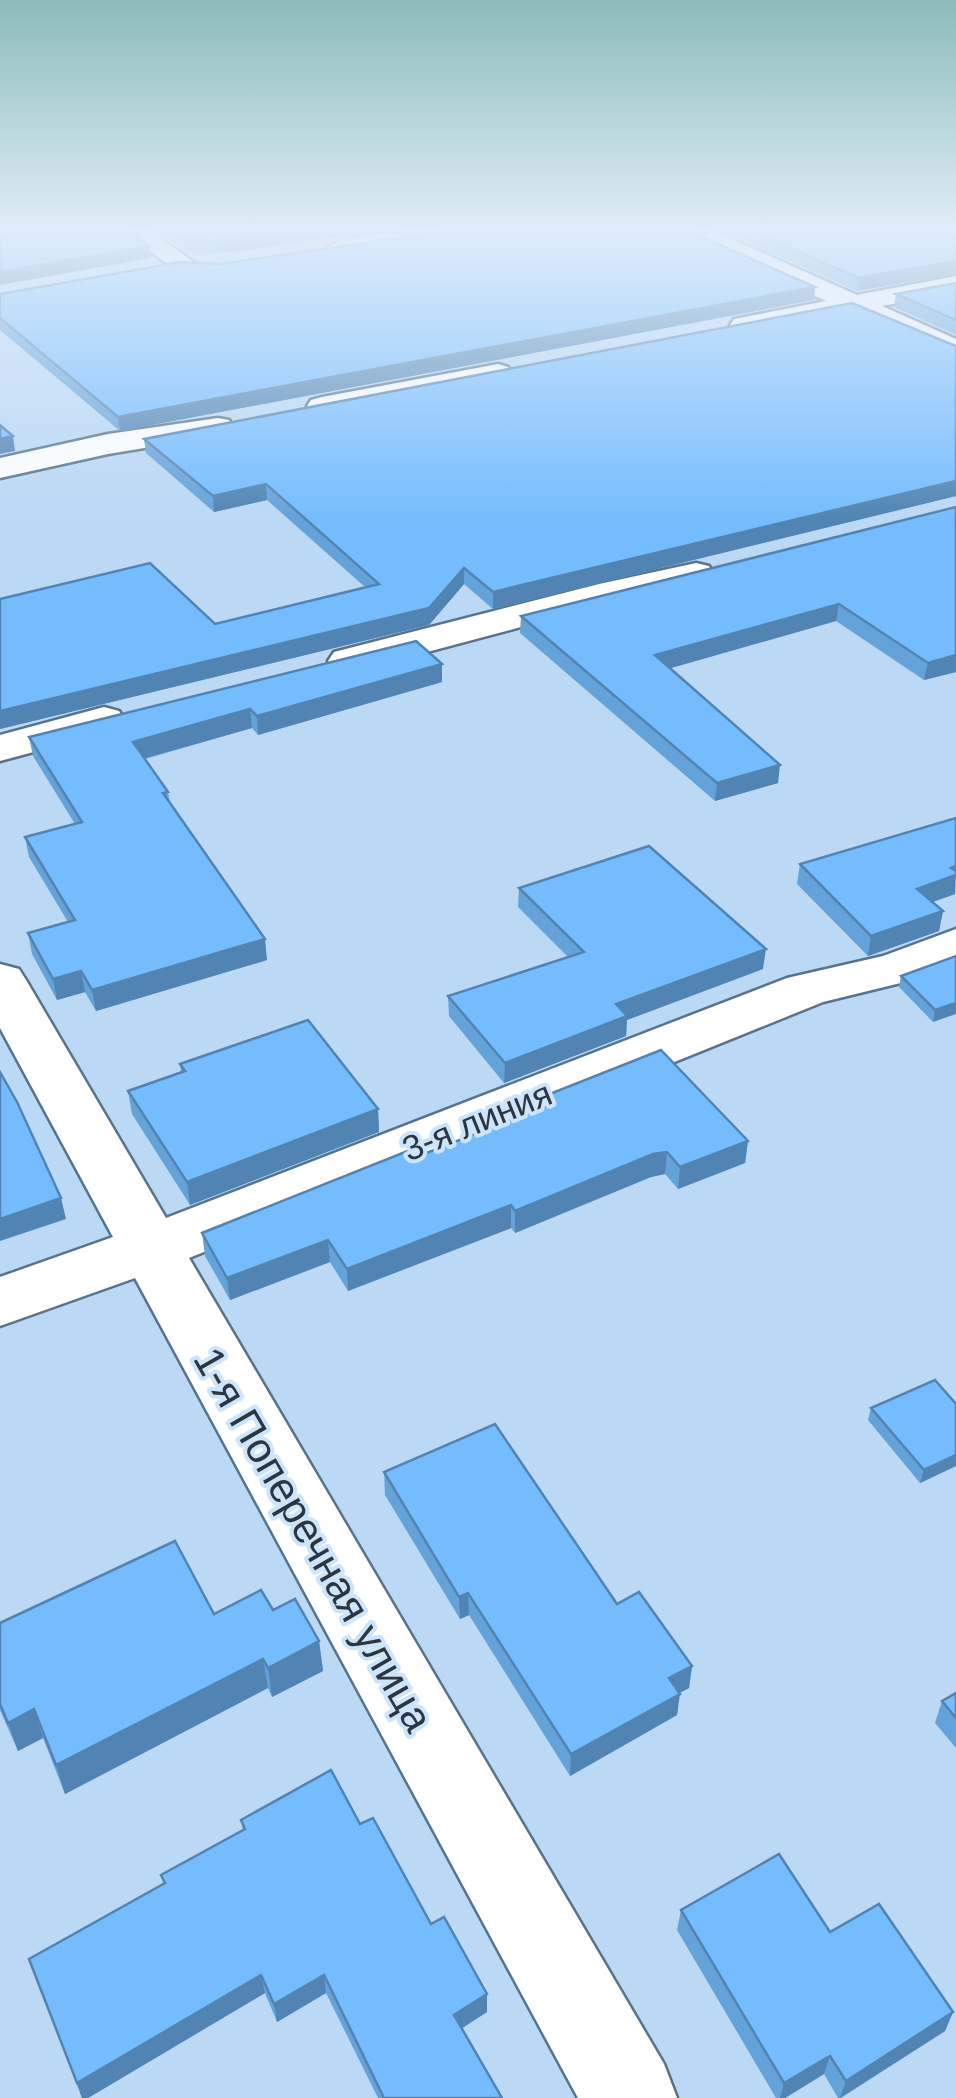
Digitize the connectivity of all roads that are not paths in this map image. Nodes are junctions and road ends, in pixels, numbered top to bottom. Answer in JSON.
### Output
{"nodes":[{"id":1,"x":728,"y":327,"type":"edge"},
{"id":2,"x":906,"y":327,"type":"edge"},
{"id":3,"x":722,"y":328,"type":"edge"},
{"id":4,"x":956,"y":349,"type":"edge"},
{"id":5,"x":531,"y":367,"type":"edge"},
{"id":6,"x":287,"y":413,"type":"edge"},
{"id":7,"x":250,"y":420,"type":"edge"},
{"id":8,"x":0,"y":468,"type":"edge"},
{"id":9,"x":731,"y":566,"type":"edge"},
{"id":10,"x":322,"y":668,"type":"edge"},
{"id":11,"x":133,"y":713,"type":"edge"},
{"id":12,"x":0,"y":748,"type":"edge"},
{"id":13,"x":956,"y":944,"type":"edge"},
{"id":14,"x":0,"y":980,"type":"edge"},
{"id":15,"x":151,"y":1246,"type":"junction"},
{"id":16,"x":0,"y":1302,"type":"edge"},
{"id":17,"x":630,"y":2098,"type":"edge"}],
"edges":[{"from":1,"to":3,"type":"street"},
{"from":2,"to":4,"type":"street"},
{"from":5,"to":6,"type":"street"},
{"from":7,"to":8,"type":"street"},
{"from":9,"to":10,"type":"street"},
{"from":11,"to":12,"type":"street"},
{"from":13,"to":15,"type":"street","name":"3-я линия"},
{"from":14,"to":15,"type":"street","name":"1-я Поперечная улица"},
{"from":15,"to":16,"type":"street","name":"3-я линия"},
{"from":15,"to":17,"type":"street","name":"1-я Поперечная улица"}]}
